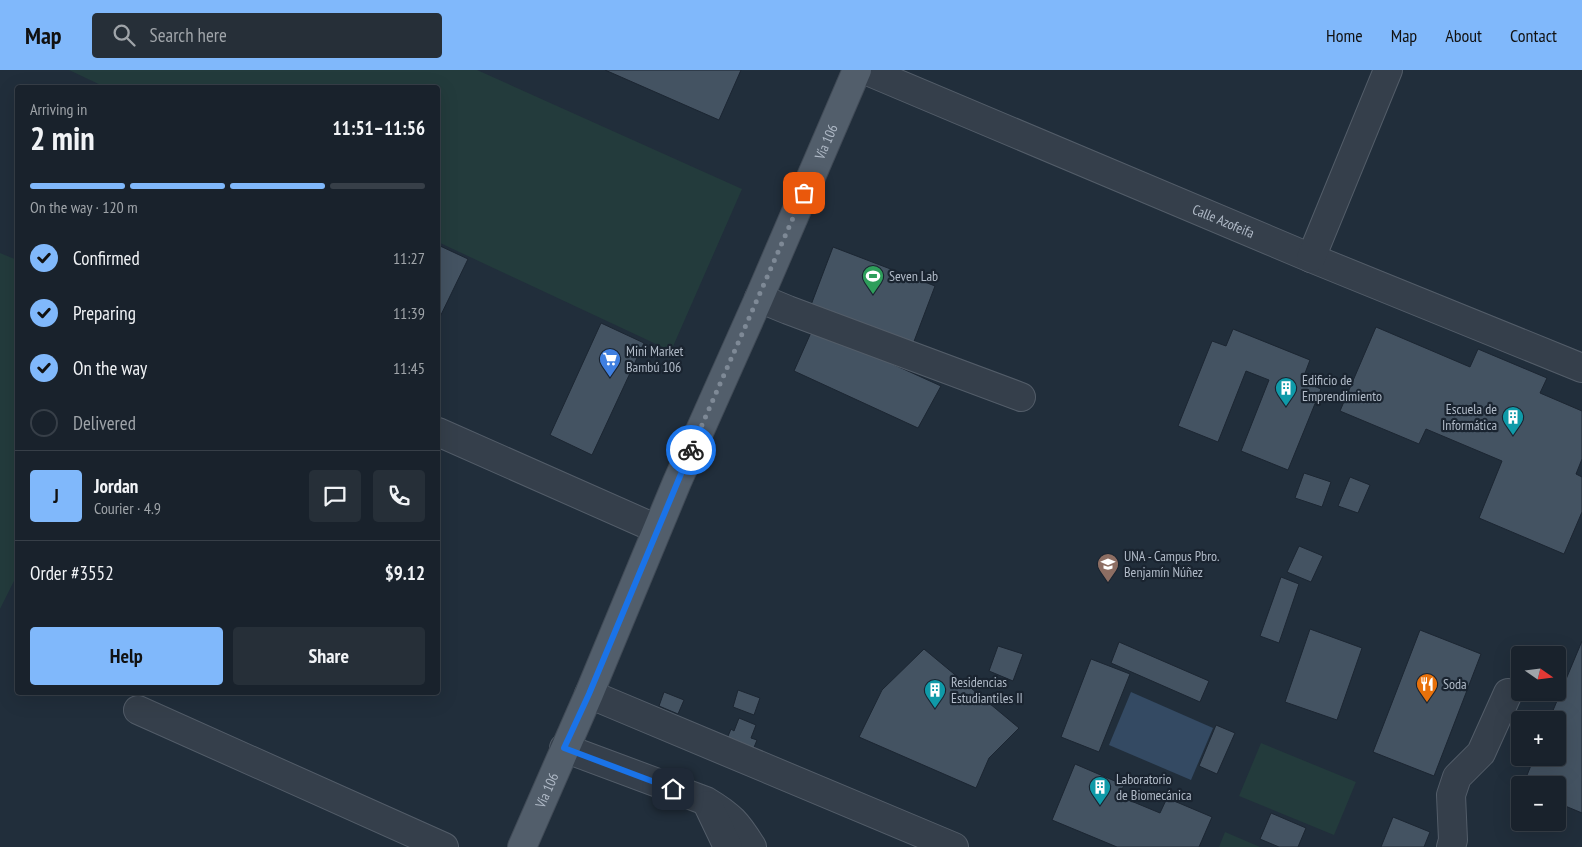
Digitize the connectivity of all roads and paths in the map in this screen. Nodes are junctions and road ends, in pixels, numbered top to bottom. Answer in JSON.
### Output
{"nodes":[{"id":1,"x":857,"y":70,"type":"edge"},
{"id":2,"x":865,"y":70,"type":"edge"},
{"id":3,"x":1388,"y":70,"type":"edge"},
{"id":4,"x":1311,"y":258,"type":"junction"},
{"id":5,"x":759,"y":298,"type":"junction"},
{"id":6,"x":1582,"y":368,"type":"edge"},
{"id":7,"x":1021,"y":397,"type":"dead end"},
{"id":8,"x":440,"y":433,"type":"edge"},
{"id":9,"x":657,"y":529,"type":"junction"},
{"id":10,"x":1508,"y":693,"type":"dead end"},
{"id":11,"x":589,"y":694,"type":"junction"},
{"id":12,"x":138,"y":710,"type":"dead end"},
{"id":13,"x":564,"y":748,"type":"junction"},
{"id":14,"x":706,"y":801,"type":"junction"},
{"id":15,"x":444,"y":847,"type":"edge"},
{"id":16,"x":522,"y":847,"type":"edge"},
{"id":17,"x":728,"y":847,"type":"edge"},
{"id":18,"x":752,"y":847,"type":"edge"},
{"id":19,"x":954,"y":847,"type":"edge"},
{"id":20,"x":1451,"y":847,"type":"edge"}],
"edges":[{"from":1,"to":5,"type":"main road","name":"Vía 106"},
{"from":2,"to":4,"type":"street","name":"Calle Azofeifa"},
{"from":3,"to":4,"type":"street"},
{"from":4,"to":6,"type":"street","name":"Calle Azofeifa"},
{"from":5,"to":7,"type":"street"},
{"from":5,"to":9,"type":"main road","name":"Vía 106"},
{"from":8,"to":9,"type":"street"},
{"from":9,"to":11,"type":"main road","name":"Vía 106"},
{"from":10,"to":20,"type":"street"},
{"from":11,"to":13,"type":"main road","name":"Vía 106"},
{"from":11,"to":19,"type":"street"},
{"from":12,"to":15,"type":"street"},
{"from":13,"to":14,"type":"street"},
{"from":13,"to":16,"type":"main road","name":"Vía 106"},
{"from":14,"to":17,"type":"street"},
{"from":14,"to":18,"type":"street"}]}
